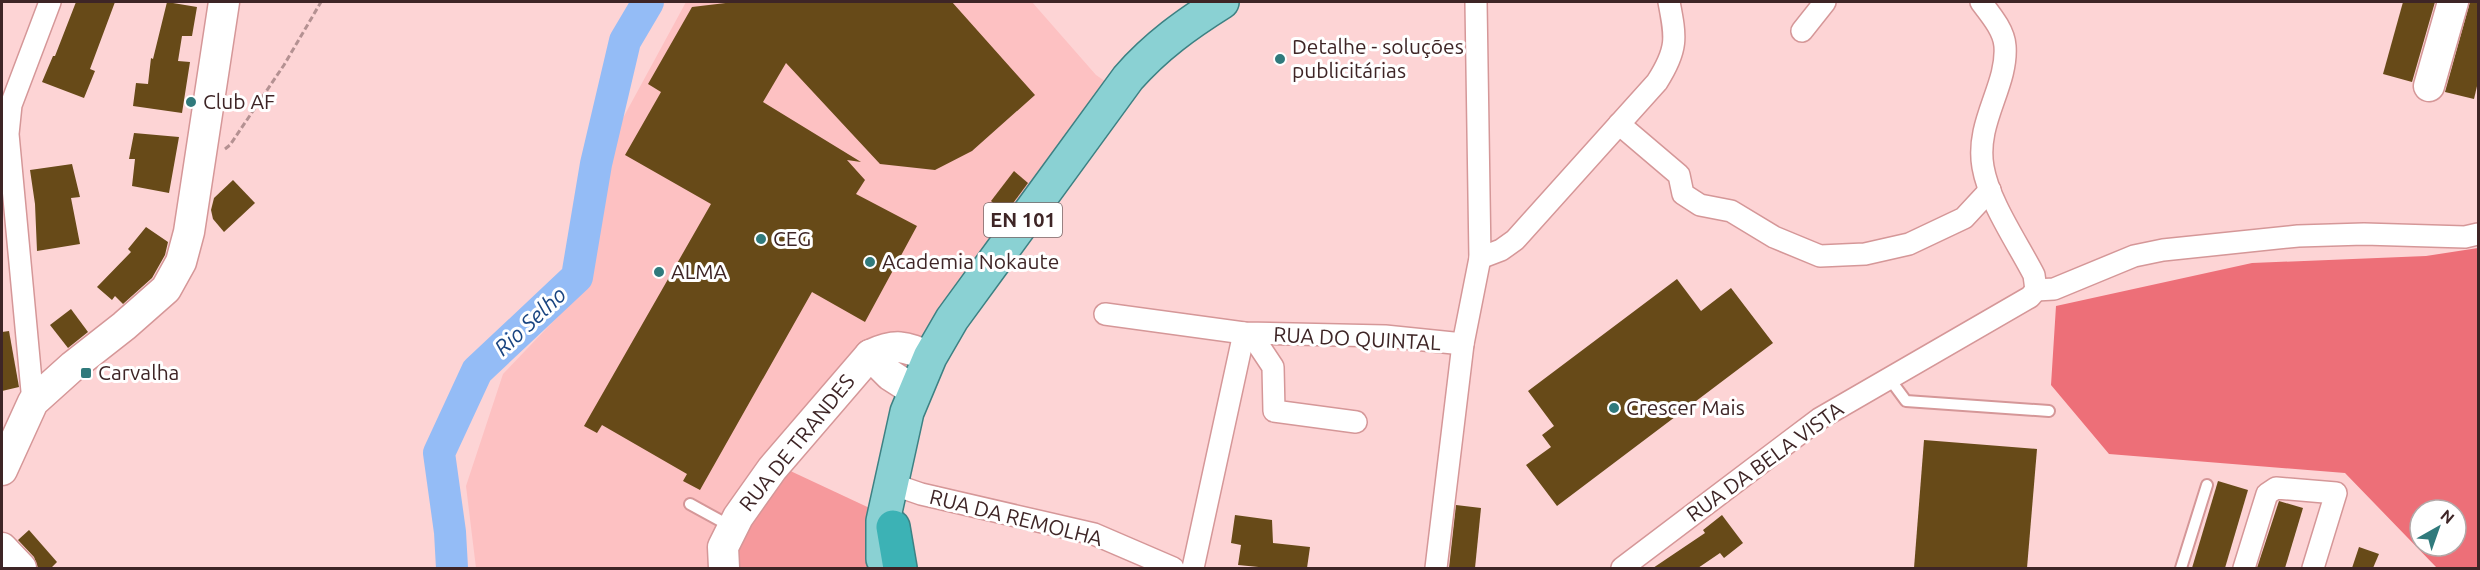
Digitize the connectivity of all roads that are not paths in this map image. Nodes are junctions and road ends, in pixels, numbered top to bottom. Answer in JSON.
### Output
{"nodes":[{"id":1,"x":50,"y":2,"type":"edge"},
{"id":2,"x":224,"y":2,"type":"edge"},
{"id":3,"x":1222,"y":2,"type":"edge"},
{"id":4,"x":1476,"y":2,"type":"edge"},
{"id":5,"x":1669,"y":2,"type":"edge"},
{"id":6,"x":1825,"y":2,"type":"edge"},
{"id":7,"x":1981,"y":2,"type":"edge"},
{"id":8,"x":2453,"y":2,"type":"edge"},
{"id":9,"x":1802,"y":31,"type":"dead end"},
{"id":10,"x":2429,"y":86,"type":"dead end"},
{"id":11,"x":1619,"y":124,"type":"junction"},
{"id":12,"x":1990,"y":190,"type":"junction"},
{"id":13,"x":2478,"y":234,"type":"edge"},
{"id":14,"x":1480,"y":258,"type":"junction"},
{"id":15,"x":2036,"y":290,"type":"junction"},
{"id":16,"x":1105,"y":314,"type":"dead end"},
{"id":17,"x":1247,"y":334,"type":"junction"},
{"id":18,"x":1463,"y":344,"type":"junction"},
{"id":19,"x":870,"y":355,"type":"junction"},
{"id":20,"x":930,"y":357,"type":"junction"},
{"id":21,"x":1889,"y":378,"type":"junction"},
{"id":22,"x":915,"y":391,"type":"junction"},
{"id":23,"x":33,"y":402,"type":"junction"},
{"id":24,"x":2049,"y":411,"type":"dead end"},
{"id":25,"x":1356,"y":422,"type":"dead end"},
{"id":26,"x":2,"y":470,"type":"edge"},
{"id":27,"x":892,"y":484,"type":"junction"},
{"id":28,"x":2207,"y":485,"type":"dead end"},
{"id":29,"x":690,"y":504,"type":"dead end"},
{"id":30,"x":733,"y":527,"type":"junction"},
{"id":31,"x":893,"y":527,"type":"junction"},
{"id":32,"x":2,"y":548,"type":"edge"},
{"id":33,"x":21,"y":568,"type":"edge"},
{"id":34,"x":723,"y":568,"type":"edge"},
{"id":35,"x":884,"y":568,"type":"edge"},
{"id":36,"x":895,"y":568,"type":"edge"},
{"id":37,"x":900,"y":568,"type":"edge"},
{"id":38,"x":1173,"y":568,"type":"edge"},
{"id":39,"x":1193,"y":568,"type":"edge"},
{"id":40,"x":1436,"y":568,"type":"edge"},
{"id":41,"x":1622,"y":568,"type":"edge"},
{"id":42,"x":2181,"y":568,"type":"edge"},
{"id":43,"x":2244,"y":568,"type":"edge"},
{"id":44,"x":2313,"y":568,"type":"edge"}],
"edges":[{"from":1,"to":23,"type":"street"},
{"from":2,"to":23,"type":"street"},
{"from":3,"to":20,"type":"main road","number":"EN 101"},
{"from":4,"to":14,"type":"street"},
{"from":5,"to":11,"type":"street"},
{"from":6,"to":9,"type":"street"},
{"from":7,"to":12,"type":"street"},
{"from":8,"to":10,"type":"street"},
{"from":11,"to":12,"type":"street"},
{"from":11,"to":14,"type":"street"},
{"from":12,"to":15,"type":"street"},
{"from":13,"to":15,"type":"street"},
{"from":14,"to":18,"type":"street"},
{"from":15,"to":21,"type":"street","name":"RUA DA BELA VISTA"},
{"from":16,"to":17,"type":"street","name":"RUA DO QUINTAL"},
{"from":17,"to":18,"type":"street","name":"RUA DO QUINTAL"},
{"from":17,"to":25,"type":"street","name":"RUA DO QUINTAL"},
{"from":17,"to":39,"type":"street"},
{"from":18,"to":40,"type":"street"},
{"from":19,"to":20,"type":"street","name":"RUA DE TRANDES"},
{"from":19,"to":22,"type":"street","name":"RUA DE TRANDES"},
{"from":19,"to":30,"type":"street","name":"RUA DE TRANDES"},
{"from":20,"to":22,"type":"main road","number":"EN 101"},
{"from":21,"to":24,"type":"lane"},
{"from":21,"to":41,"type":"street","name":"RUA DA BELA VISTA"},
{"from":22,"to":27,"type":"main road","number":"EN 101"},
{"from":23,"to":26,"type":"street"},
{"from":27,"to":31,"type":"main road","number":"EN 101"},
{"from":27,"to":35,"type":"main road","number":"EN 101"},
{"from":27,"to":38,"type":"street","name":"RUA DA REMOLHA"},
{"from":28,"to":42,"type":"lane"},
{"from":29,"to":30,"type":"lane"},
{"from":30,"to":34,"type":"street","name":"RUA DE TRANDES"},
{"from":31,"to":36,"type":"main road","number":"EN 101"},
{"from":31,"to":37,"type":"highway"},
{"from":32,"to":33,"type":"street"},
{"from":43,"to":44,"type":"street"}]}
